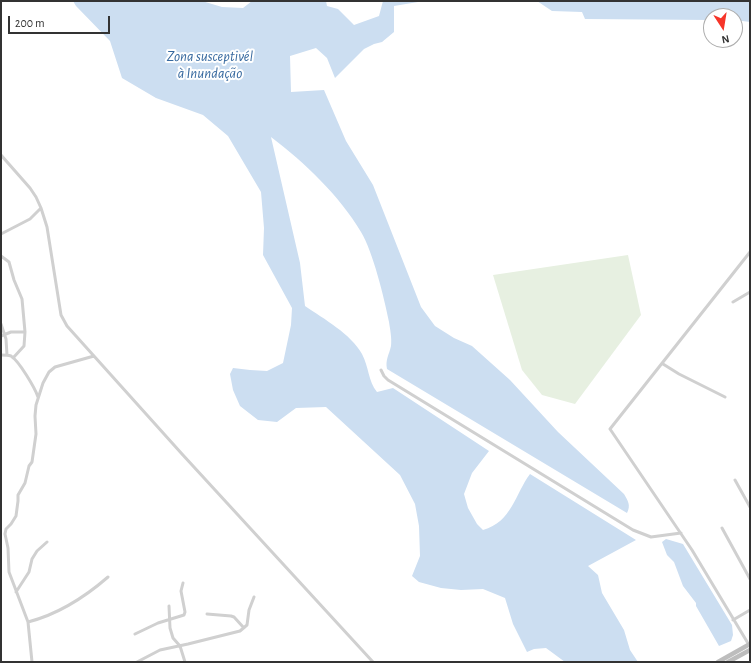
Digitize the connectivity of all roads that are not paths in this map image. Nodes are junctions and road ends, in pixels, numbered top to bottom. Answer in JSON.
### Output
{"nodes":[{"id":1,"x":1,"y":155,"type":"edge"},
{"id":2,"x":41,"y":208,"type":"junction"},
{"id":3,"x":1,"y":234,"type":"edge"},
{"id":4,"x":750,"y":252,"type":"edge"},
{"id":5,"x":1,"y":256,"type":"edge"},
{"id":6,"x":750,"y":292,"type":"edge"},
{"id":7,"x":733,"y":302,"type":"dead end"},
{"id":8,"x":1,"y":324,"type":"edge"},
{"id":9,"x":25,"y":332,"type":"junction"},
{"id":10,"x":3,"y":335,"type":"edge"},
{"id":11,"x":1,"y":355,"type":"edge"},
{"id":12,"x":7,"y":355,"type":"junction"},
{"id":13,"x":94,"y":356,"type":"junction"},
{"id":14,"x":13,"y":358,"type":"junction"},
{"id":15,"x":663,"y":364,"type":"junction"},
{"id":16,"x":381,"y":370,"type":"dead end"},
{"id":17,"x":38,"y":397,"type":"junction"},
{"id":18,"x":725,"y":397,"type":"dead end"},
{"id":19,"x":735,"y":480,"type":"dead end"},
{"id":20,"x":750,"y":507,"type":"edge"},
{"id":21,"x":1,"y":528,"type":"edge"},
{"id":22,"x":6,"y":528,"type":"junction"},
{"id":23,"x":722,"y":528,"type":"dead end"},
{"id":24,"x":681,"y":533,"type":"junction"},
{"id":25,"x":47,"y":542,"type":"dead end"},
{"id":26,"x":108,"y":577,"type":"dead end"},
{"id":27,"x":750,"y":579,"type":"edge"},
{"id":28,"x":183,"y":583,"type":"dead end"},
{"id":29,"x":16,"y":592,"type":"junction"},
{"id":30,"x":254,"y":597,"type":"dead end"},
{"id":31,"x":170,"y":606,"type":"dead end"},
{"id":32,"x":750,"y":610,"type":"edge"},
{"id":33,"x":207,"y":614,"type":"dead end"},
{"id":34,"x":171,"y":618,"type":"junction"},
{"id":35,"x":734,"y":620,"type":"junction"},
{"id":36,"x":28,"y":622,"type":"junction"},
{"id":37,"x":244,"y":628,"type":"junction"},
{"id":38,"x":135,"y":634,"type":"dead end"},
{"id":39,"x":180,"y":646,"type":"junction"},
{"id":40,"x":750,"y":646,"type":"edge"},
{"id":41,"x":32,"y":662,"type":"edge"},
{"id":42,"x":136,"y":662,"type":"edge"},
{"id":43,"x":184,"y":662,"type":"edge"},
{"id":44,"x":373,"y":662,"type":"edge"},
{"id":45,"x":718,"y":662,"type":"edge"},
{"id":46,"x":728,"y":662,"type":"edge"}],
"edges":[{"from":1,"to":2,"type":"street"},
{"from":2,"to":3,"type":"street"},
{"from":2,"to":13,"type":"street"},
{"from":4,"to":15,"type":"street"},
{"from":5,"to":9,"type":"street"},
{"from":6,"to":7,"type":"street"},
{"from":8,"to":10,"type":"street"},
{"from":9,"to":10,"type":"street"},
{"from":9,"to":14,"type":"street"},
{"from":10,"to":12,"type":"street"},
{"from":11,"to":12,"type":"street"},
{"from":12,"to":14,"type":"street"},
{"from":13,"to":17,"type":"street"},
{"from":13,"to":44,"type":"street"},
{"from":14,"to":17,"type":"street"},
{"from":15,"to":18,"type":"street"},
{"from":15,"to":24,"type":"street"},
{"from":16,"to":24,"type":"street"},
{"from":17,"to":22,"type":"street"},
{"from":19,"to":20,"type":"street"},
{"from":21,"to":22,"type":"street"},
{"from":22,"to":29,"type":"street"},
{"from":23,"to":27,"type":"street"},
{"from":24,"to":35,"type":"street"},
{"from":25,"to":29,"type":"street"},
{"from":26,"to":36,"type":"street"},
{"from":28,"to":34,"type":"street"},
{"from":29,"to":36,"type":"street"},
{"from":30,"to":37,"type":"street"},
{"from":31,"to":34,"type":"street"},
{"from":32,"to":35,"type":"street"},
{"from":33,"to":37,"type":"street"},
{"from":34,"to":38,"type":"street"},
{"from":34,"to":39,"type":"street"},
{"from":35,"to":40,"type":"street"},
{"from":36,"to":41,"type":"street"},
{"from":37,"to":39,"type":"street"},
{"from":39,"to":42,"type":"street"},
{"from":39,"to":43,"type":"street"},
{"from":40,"to":45,"type":"main road"},
{"from":40,"to":46,"type":"main road"}]}
